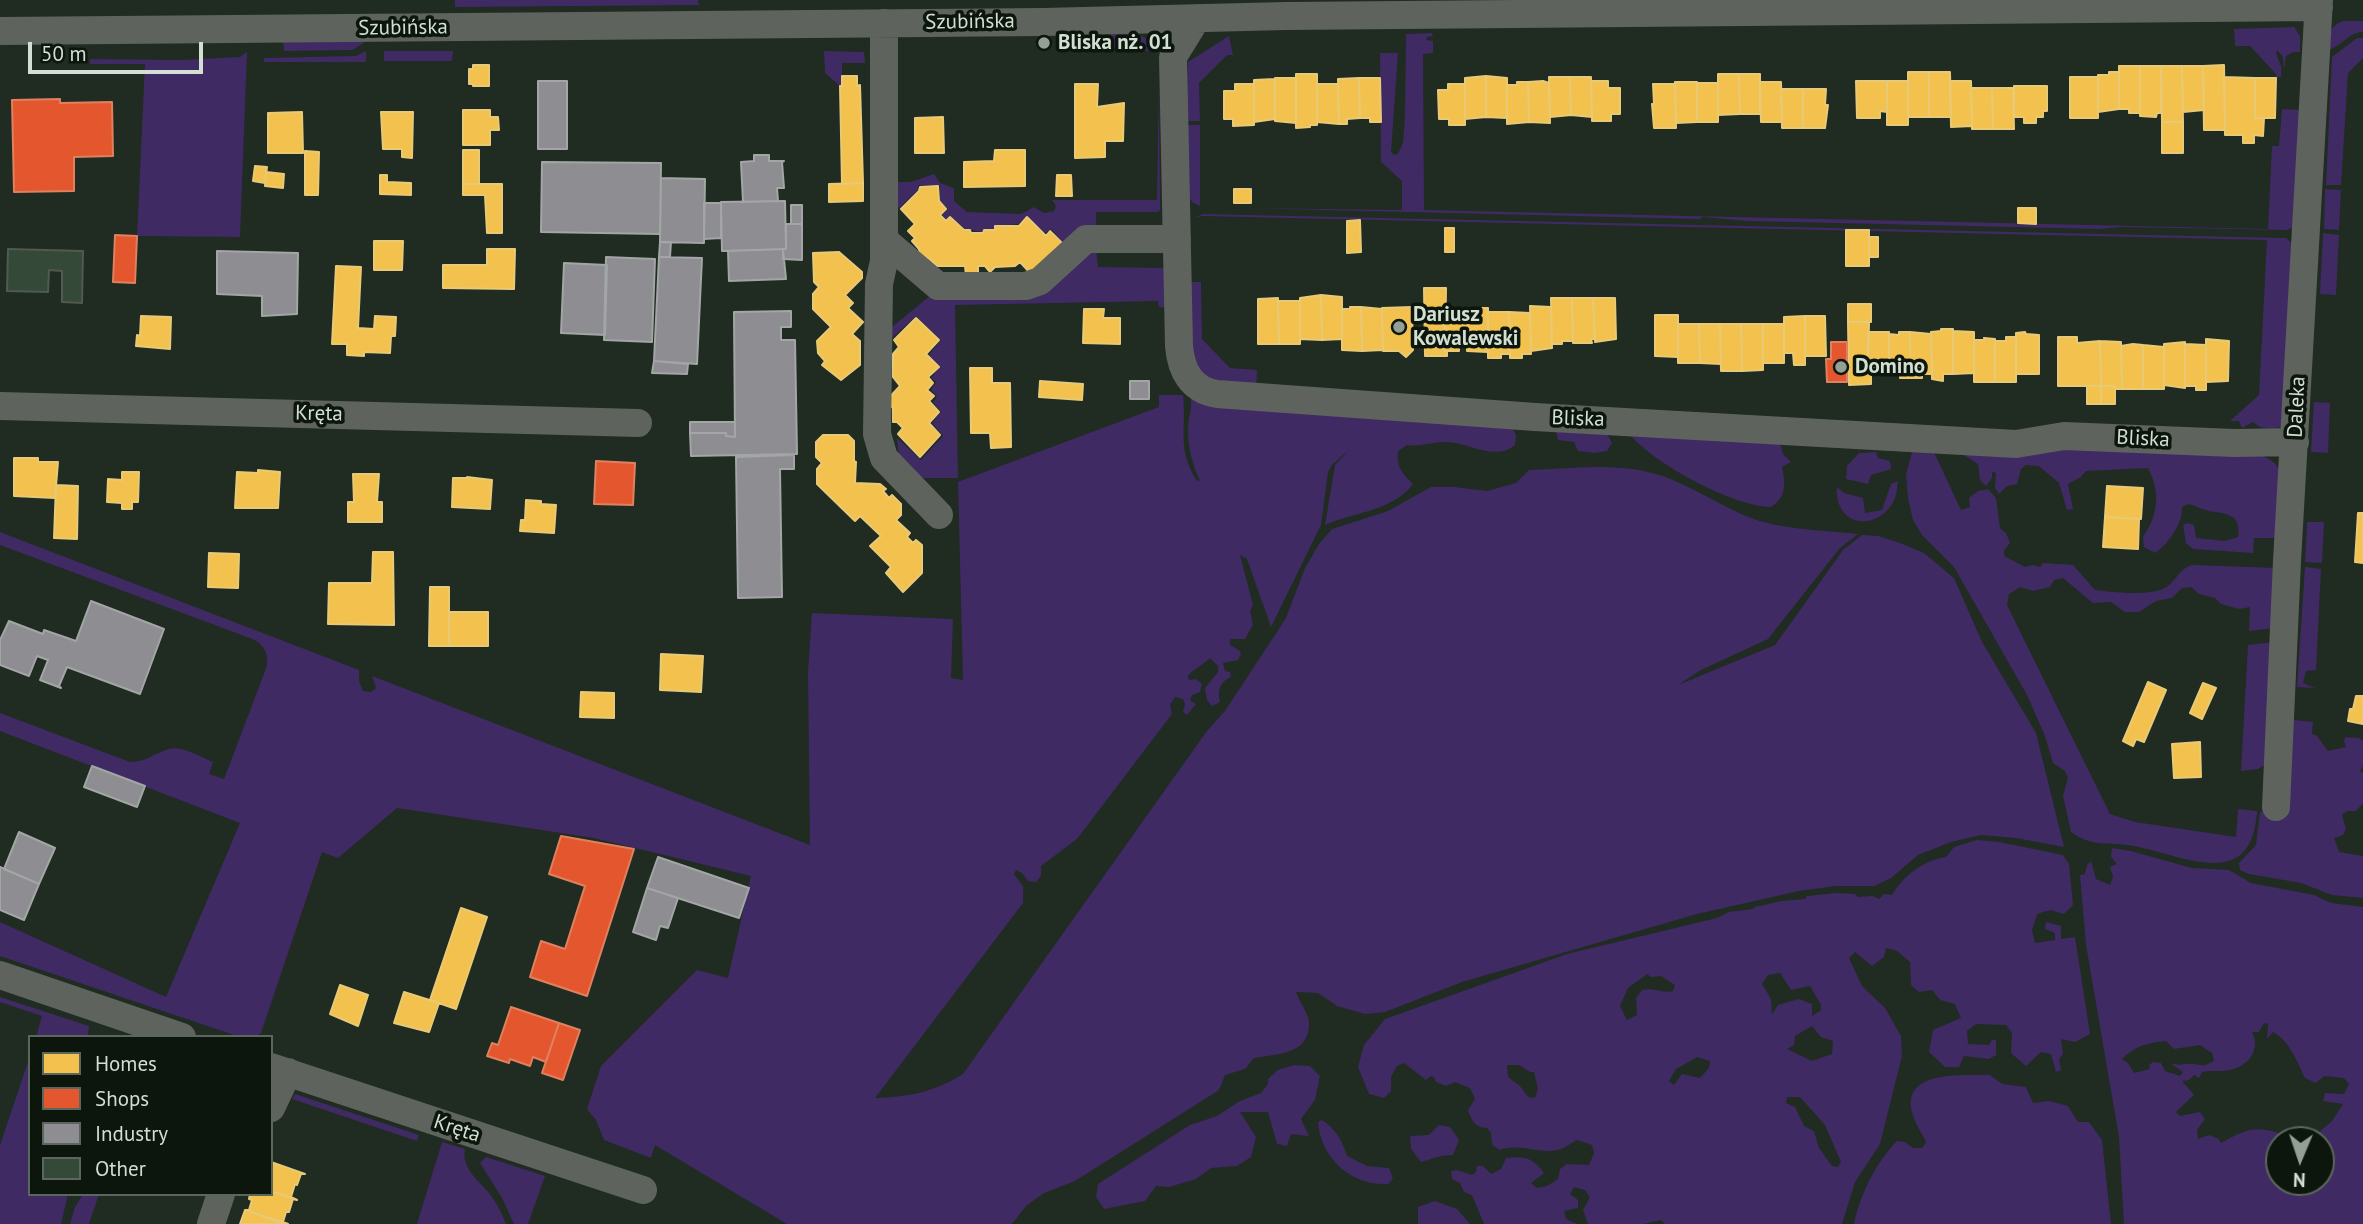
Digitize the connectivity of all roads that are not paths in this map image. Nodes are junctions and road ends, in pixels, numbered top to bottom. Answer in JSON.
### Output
{"nodes":[{"id":1,"x":2319,"y":4,"type":"edge"},
{"id":2,"x":1197,"y":18,"type":"junction"},
{"id":3,"x":1136,"y":20,"type":"junction"},
{"id":4,"x":884,"y":23,"type":"junction"},
{"id":5,"x":0,"y":31,"type":"edge"},
{"id":6,"x":1173,"y":57,"type":"junction"},
{"id":7,"x":1177,"y":239,"type":"junction"},
{"id":8,"x":884,"y":240,"type":"junction"},
{"id":9,"x":0,"y":406,"type":"edge"},
{"id":10,"x":638,"y":423,"type":"dead end"},
{"id":11,"x":2295,"y":442,"type":"junction"},
{"id":12,"x":939,"y":515,"type":"dead end"},
{"id":13,"x":2276,"y":807,"type":"dead end"},
{"id":14,"x":0,"y":975,"type":"edge"},
{"id":15,"x":176,"y":1035,"type":"edge"},
{"id":16,"x":280,"y":1070,"type":"edge"},
{"id":17,"x":273,"y":1100,"type":"edge"},
{"id":18,"x":643,"y":1190,"type":"dead end"},
{"id":19,"x":220,"y":1196,"type":"edge"},
{"id":20,"x":211,"y":1224,"type":"edge"}],
"edges":[{"from":1,"to":2,"type":"street","name":"Szubińska"},
{"from":1,"to":11,"type":"street","name":"Daleka"},
{"from":2,"to":3,"type":"street","name":"Szubińska"},
{"from":2,"to":6,"type":"street"},
{"from":3,"to":4,"type":"street","name":"Szubińska"},
{"from":3,"to":6,"type":"street"},
{"from":4,"to":5,"type":"street","name":"Szubińska"},
{"from":4,"to":8,"type":"street"},
{"from":6,"to":7,"type":"street","name":"Bliska"},
{"from":7,"to":8,"type":"street"},
{"from":7,"to":11,"type":"street","name":"Bliska"},
{"from":8,"to":12,"type":"street"},
{"from":9,"to":10,"type":"street","name":"Kręta"},
{"from":11,"to":13,"type":"street","name":"Daleka"},
{"from":14,"to":15,"type":"street"},
{"from":16,"to":17,"type":"street"},
{"from":16,"to":18,"type":"street","name":"Kręta"},
{"from":19,"to":20,"type":"street"}]}
